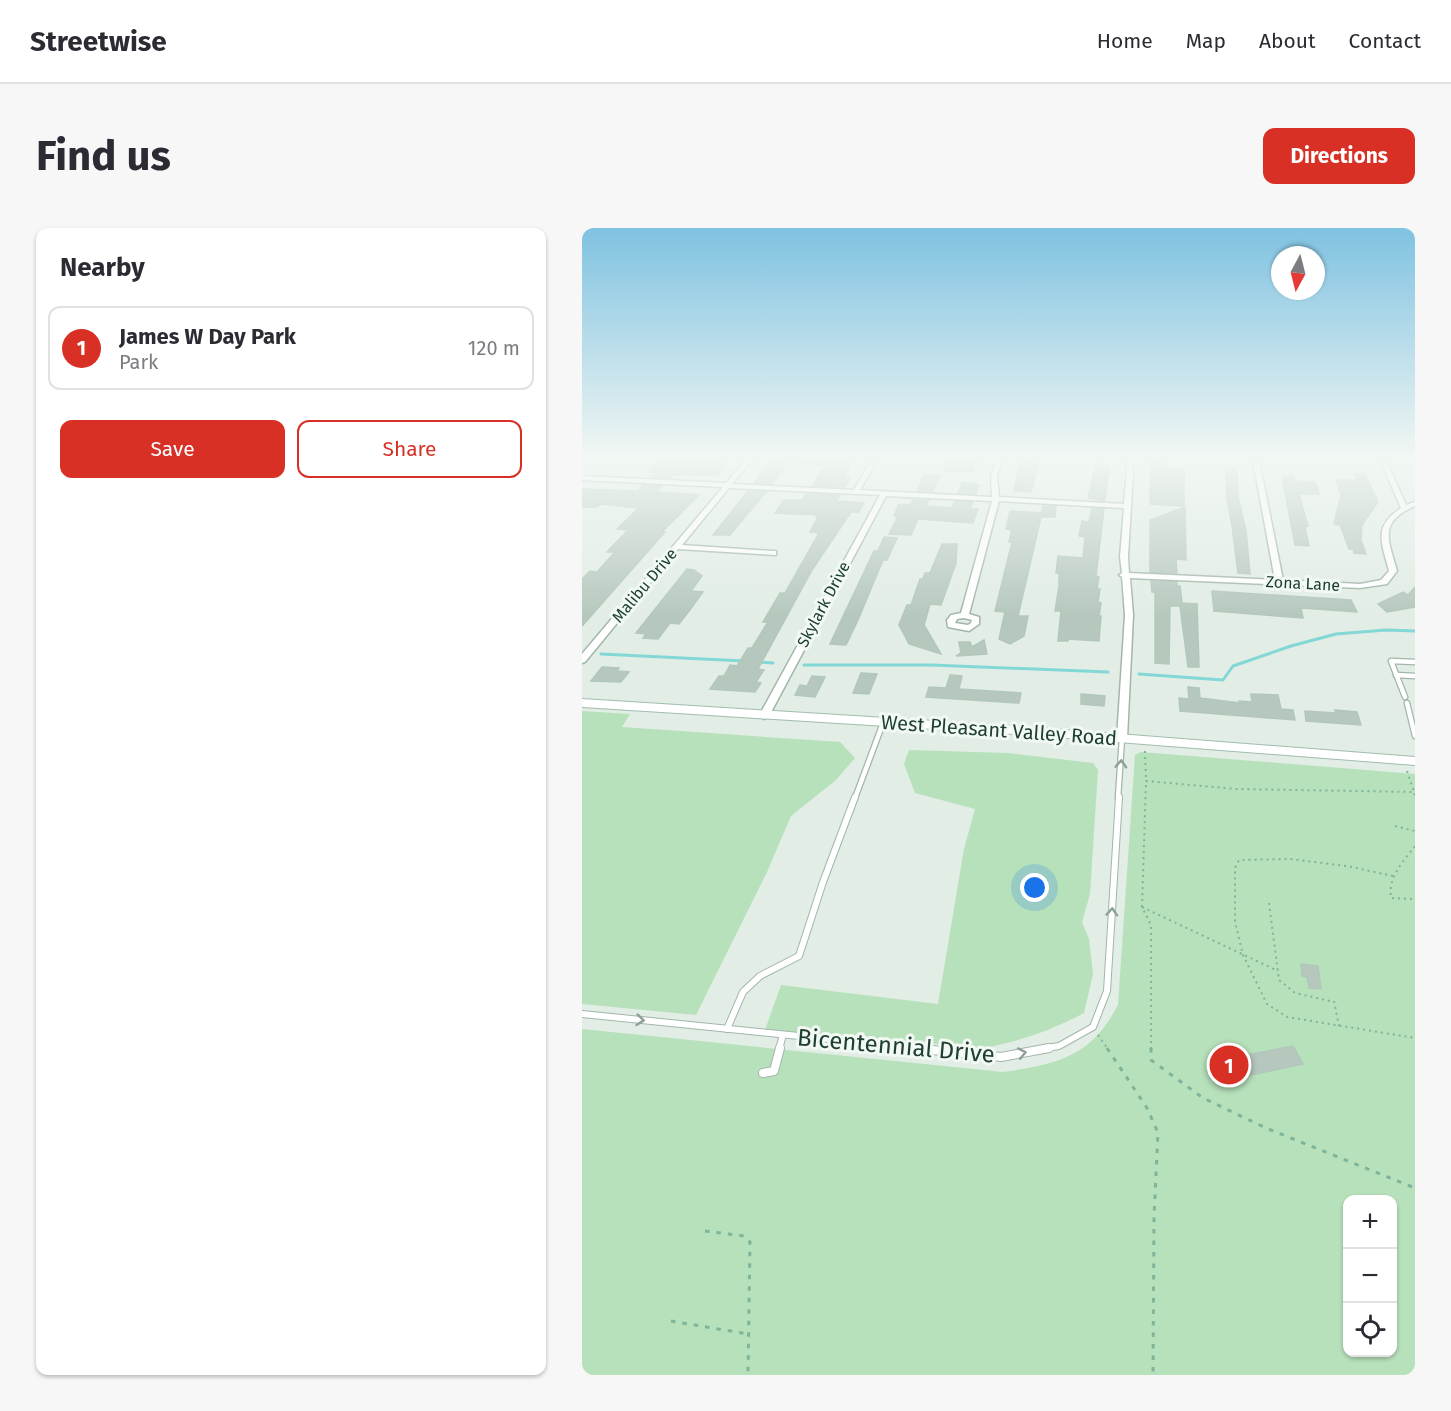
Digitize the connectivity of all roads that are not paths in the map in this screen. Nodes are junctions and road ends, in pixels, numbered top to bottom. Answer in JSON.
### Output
{"nodes":[{"id":1,"x":709,"y":509,"type":"edge"},
{"id":2,"x":876,"y":509,"type":"edge"},
{"id":3,"x":993,"y":509,"type":"edge"},
{"id":4,"x":1128,"y":509,"type":"edge"},
{"id":5,"x":1265,"y":509,"type":"edge"},
{"id":6,"x":1402,"y":509,"type":"edge"},
{"id":7,"x":676,"y":547,"type":"junction"},
{"id":8,"x":773,"y":553,"type":"dead end"},
{"id":9,"x":1124,"y":575,"type":"junction"},
{"id":10,"x":1279,"y":582,"type":"junction"},
{"id":11,"x":965,"y":615,"type":"dead end"},
{"id":12,"x":582,"y":660,"type":"edge"},
{"id":13,"x":1391,"y":661,"type":"joint"},
{"id":14,"x":1415,"y":662,"type":"edge"},
{"id":15,"x":1396,"y":675,"type":"junction"},
{"id":16,"x":1415,"y":676,"type":"edge"},
{"id":17,"x":582,"y":703,"type":"edge"},
{"id":18,"x":764,"y":716,"type":"junction"},
{"id":19,"x":883,"y":723,"type":"junction"},
{"id":20,"x":1415,"y":736,"type":"edge"},
{"id":21,"x":1122,"y":738,"type":"junction"},
{"id":22,"x":1411,"y":766,"type":"edge"},
{"id":23,"x":582,"y":1014,"type":"edge"},
{"id":24,"x":727,"y":1029,"type":"junction"},
{"id":25,"x":783,"y":1035,"type":"junction"},
{"id":26,"x":763,"y":1073,"type":"dead end"}],
"edges":[{"from":1,"to":7,"type":"street","name":"Malibu Drive"},
{"from":2,"to":18,"type":"street","name":"Skylark Drive"},
{"from":3,"to":11,"type":"street"},
{"from":4,"to":9,"type":"street"},
{"from":5,"to":10,"type":"street"},
{"from":6,"to":10,"type":"street","name":"Zona Lane"},
{"from":7,"to":8,"type":"street"},
{"from":7,"to":12,"type":"street","name":"Malibu Drive"},
{"from":9,"to":10,"type":"street","name":"Zona Lane"},
{"from":9,"to":21,"type":"street"},
{"from":13,"to":14,"type":"lane"},
{"from":13,"to":15,"type":"lane"},
{"from":15,"to":16,"type":"lane"},
{"from":15,"to":20,"type":"lane"},
{"from":17,"to":18,"type":"main road","name":"West Pleasant Valley Road"},
{"from":18,"to":19,"type":"main road","name":"West Pleasant Valley Road"},
{"from":19,"to":21,"type":"main road","name":"West Pleasant Valley Road"},
{"from":19,"to":24,"type":"lane"},
{"from":21,"to":22,"type":"main road","name":"West Pleasant Valley Road"},
{"from":25,"to":21,"type":"lane","name":"Bicentennial Drive","one_way":true},
{"from":23,"to":24,"type":"lane","name":"Bicentennial Drive","one_way":true},
{"from":24,"to":25,"type":"lane","name":"Bicentennial Drive"},
{"from":25,"to":26,"type":"lane"}]}
